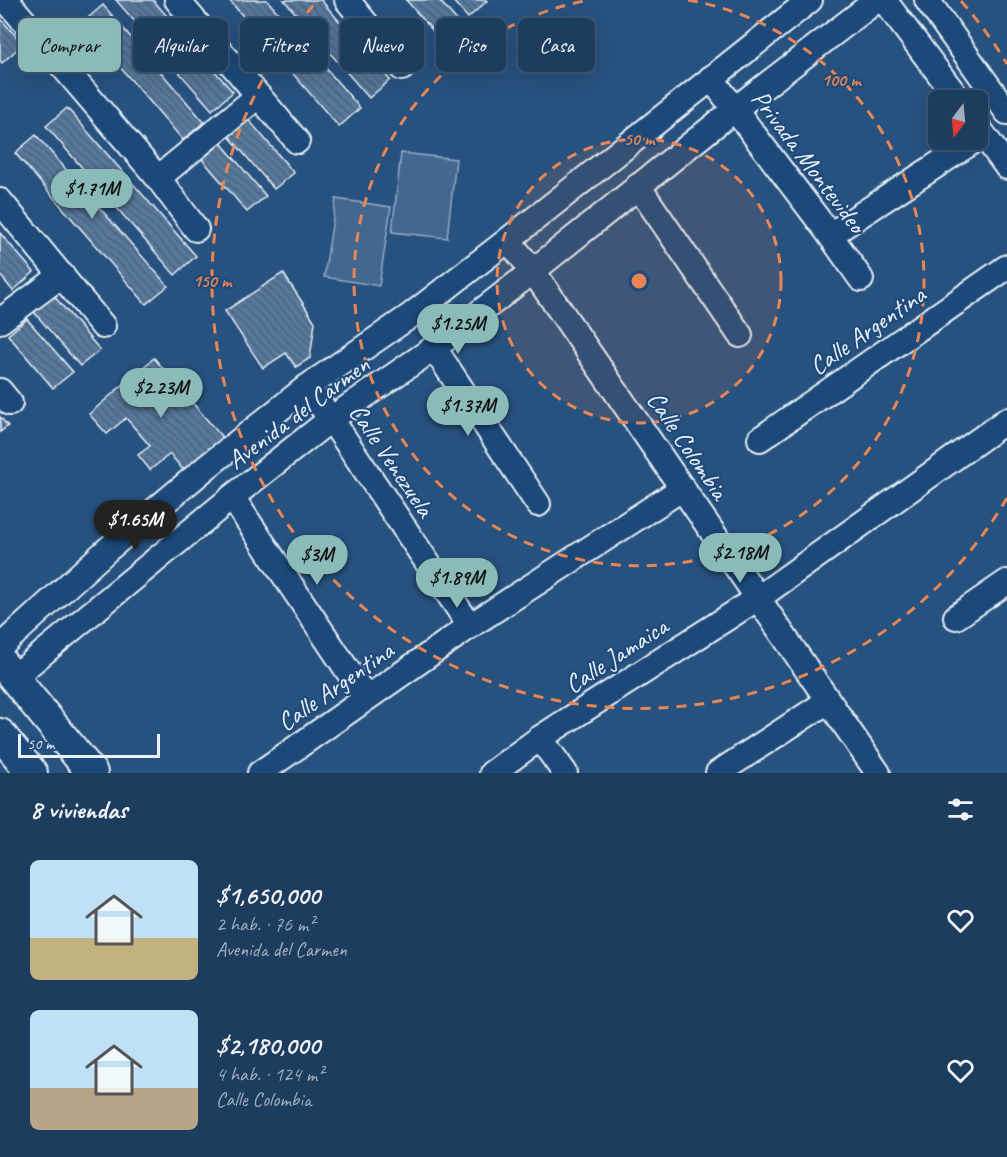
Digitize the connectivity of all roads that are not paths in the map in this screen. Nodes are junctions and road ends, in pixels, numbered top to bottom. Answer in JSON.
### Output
{"nodes":[{"id":1,"x":6,"y":0,"type":"edge"},
{"id":2,"x":177,"y":0,"type":"edge"},
{"id":3,"x":810,"y":0,"type":"edge"},
{"id":4,"x":877,"y":0,"type":"edge"},
{"id":5,"x":884,"y":0,"type":"edge"},
{"id":6,"x":927,"y":0,"type":"edge"},
{"id":7,"x":357,"y":4,"type":"edge"},
{"id":8,"x":367,"y":18,"type":"edge"},
{"id":9,"x":711,"y":78,"type":"junction"},
{"id":10,"x":951,"y":90,"type":"edge"},
{"id":11,"x":258,"y":96,"type":"junction"},
{"id":12,"x":1005,"y":104,"type":"edge"},
{"id":13,"x":735,"y":109,"type":"junction"},
{"id":14,"x":297,"y":141,"type":"dead end"},
{"id":15,"x":988,"y":145,"type":"edge"},
{"id":16,"x":955,"y":150,"type":"edge"},
{"id":17,"x":1007,"y":167,"type":"edge"},
{"id":18,"x":158,"y":178,"type":"junction"},
{"id":19,"x":638,"y":186,"type":"junction"},
{"id":20,"x":0,"y":201,"type":"edge"},
{"id":21,"x":196,"y":229,"type":"dead end"},
{"id":22,"x":830,"y":235,"type":"junction"},
{"id":23,"x":508,"y":240,"type":"junction"},
{"id":24,"x":1007,"y":267,"type":"edge"},
{"id":25,"x":533,"y":271,"type":"junction"},
{"id":26,"x":62,"y":275,"type":"junction"},
{"id":27,"x":861,"y":279,"type":"dead end"},
{"id":28,"x":0,"y":321,"type":"edge"},
{"id":29,"x":104,"y":326,"type":"dead end"},
{"id":30,"x":740,"y":335,"type":"dead end"},
{"id":31,"x":434,"y":348,"type":"junction"},
{"id":32,"x":307,"y":387,"type":"junction"},
{"id":33,"x":331,"y":419,"type":"junction"},
{"id":34,"x":1007,"y":420,"type":"edge"},
{"id":35,"x":760,"y":439,"type":"dead end"},
{"id":36,"x":683,"y":488,"type":"junction"},
{"id":37,"x":232,"y":497,"type":"junction"},
{"id":38,"x":538,"y":504,"type":"dead end"},
{"id":39,"x":107,"y":550,"type":"junction"},
{"id":40,"x":133,"y":579,"type":"junction"},
{"id":41,"x":1007,"y":582,"type":"edge"},
{"id":42,"x":758,"y":598,"type":"junction"},
{"id":43,"x":956,"y":617,"type":"dead end"},
{"id":44,"x":470,"y":626,"type":"junction"},
{"id":45,"x":0,"y":647,"type":"edge"},
{"id":46,"x":7,"y":669,"type":"edge"},
{"id":47,"x":366,"y":698,"type":"junction"},
{"id":48,"x":828,"y":701,"type":"junction"},
{"id":49,"x":0,"y":734,"type":"edge"},
{"id":50,"x":540,"y":738,"type":"junction"},
{"id":51,"x":32,"y":773,"type":"edge"},
{"id":52,"x":92,"y":773,"type":"edge"},
{"id":53,"x":260,"y":773,"type":"edge"},
{"id":54,"x":492,"y":773,"type":"edge"},
{"id":55,"x":565,"y":773,"type":"edge"},
{"id":56,"x":718,"y":773,"type":"edge"},
{"id":57,"x":878,"y":773,"type":"edge"}],
"edges":[{"from":1,"to":18,"type":"street"},
{"from":2,"to":11,"type":"street"},
{"from":3,"to":9,"type":"street","name":"Avenida del Carmen"},
{"from":4,"to":13,"type":"street","name":"Avenida del Carmen"},
{"from":5,"to":10,"type":"street"},
{"from":6,"to":12,"type":"street"},
{"from":7,"to":8,"type":"street"},
{"from":9,"to":13,"type":"street","name":"Privada Montevideo"},
{"from":9,"to":23,"type":"street","name":"Avenida del Carmen"},
{"from":11,"to":14,"type":"street"},
{"from":11,"to":18,"type":"street"},
{"from":13,"to":19,"type":"street","name":"Avenida del Carmen"},
{"from":13,"to":22,"type":"street","name":"Privada Montevideo"},
{"from":15,"to":17,"type":"street"},
{"from":16,"to":22,"type":"street"},
{"from":18,"to":21,"type":"street"},
{"from":19,"to":25,"type":"street","name":"Avenida del Carmen"},
{"from":19,"to":30,"type":"street"},
{"from":20,"to":26,"type":"street"},
{"from":22,"to":27,"type":"street","name":"Privada Montevideo"},
{"from":23,"to":25,"type":"street","name":"Calle Colombia"},
{"from":23,"to":32,"type":"street","name":"Avenida del Carmen"},
{"from":24,"to":35,"type":"street","name":"Calle Argentina"},
{"from":25,"to":31,"type":"street","name":"Avenida del Carmen"},
{"from":25,"to":36,"type":"street","name":"Calle Colombia"},
{"from":26,"to":28,"type":"street"},
{"from":26,"to":29,"type":"street"},
{"from":31,"to":33,"type":"street","name":"Avenida del Carmen"},
{"from":31,"to":38,"type":"street"},
{"from":32,"to":33,"type":"street","name":"Calle Venezuela"},
{"from":32,"to":39,"type":"street","name":"Avenida del Carmen"},
{"from":33,"to":37,"type":"street","name":"Avenida del Carmen"},
{"from":33,"to":44,"type":"street","name":"Calle Venezuela"},
{"from":34,"to":42,"type":"street","name":"Calle Jamaica"},
{"from":36,"to":42,"type":"street","name":"Calle Colombia"},
{"from":36,"to":44,"type":"street","name":"Calle Argentina"},
{"from":37,"to":40,"type":"street","name":"Avenida del Carmen"},
{"from":37,"to":47,"type":"street"},
{"from":39,"to":40,"type":"street"},
{"from":39,"to":45,"type":"street","name":"Avenida del Carmen"},
{"from":40,"to":46,"type":"street","name":"Avenida del Carmen"},
{"from":41,"to":43,"type":"street"},
{"from":42,"to":48,"type":"street","name":"Calle Colombia"},
{"from":42,"to":50,"type":"street","name":"Calle Jamaica"},
{"from":44,"to":47,"type":"street","name":"Calle Argentina"},
{"from":46,"to":52,"type":"main road"},
{"from":47,"to":53,"type":"street","name":"Calle Argentina"},
{"from":48,"to":56,"type":"street"},
{"from":48,"to":57,"type":"street","name":"Calle Colombia"},
{"from":49,"to":51,"type":"main road"},
{"from":50,"to":54,"type":"street","name":"Calle Jamaica"},
{"from":50,"to":55,"type":"street"}]}
